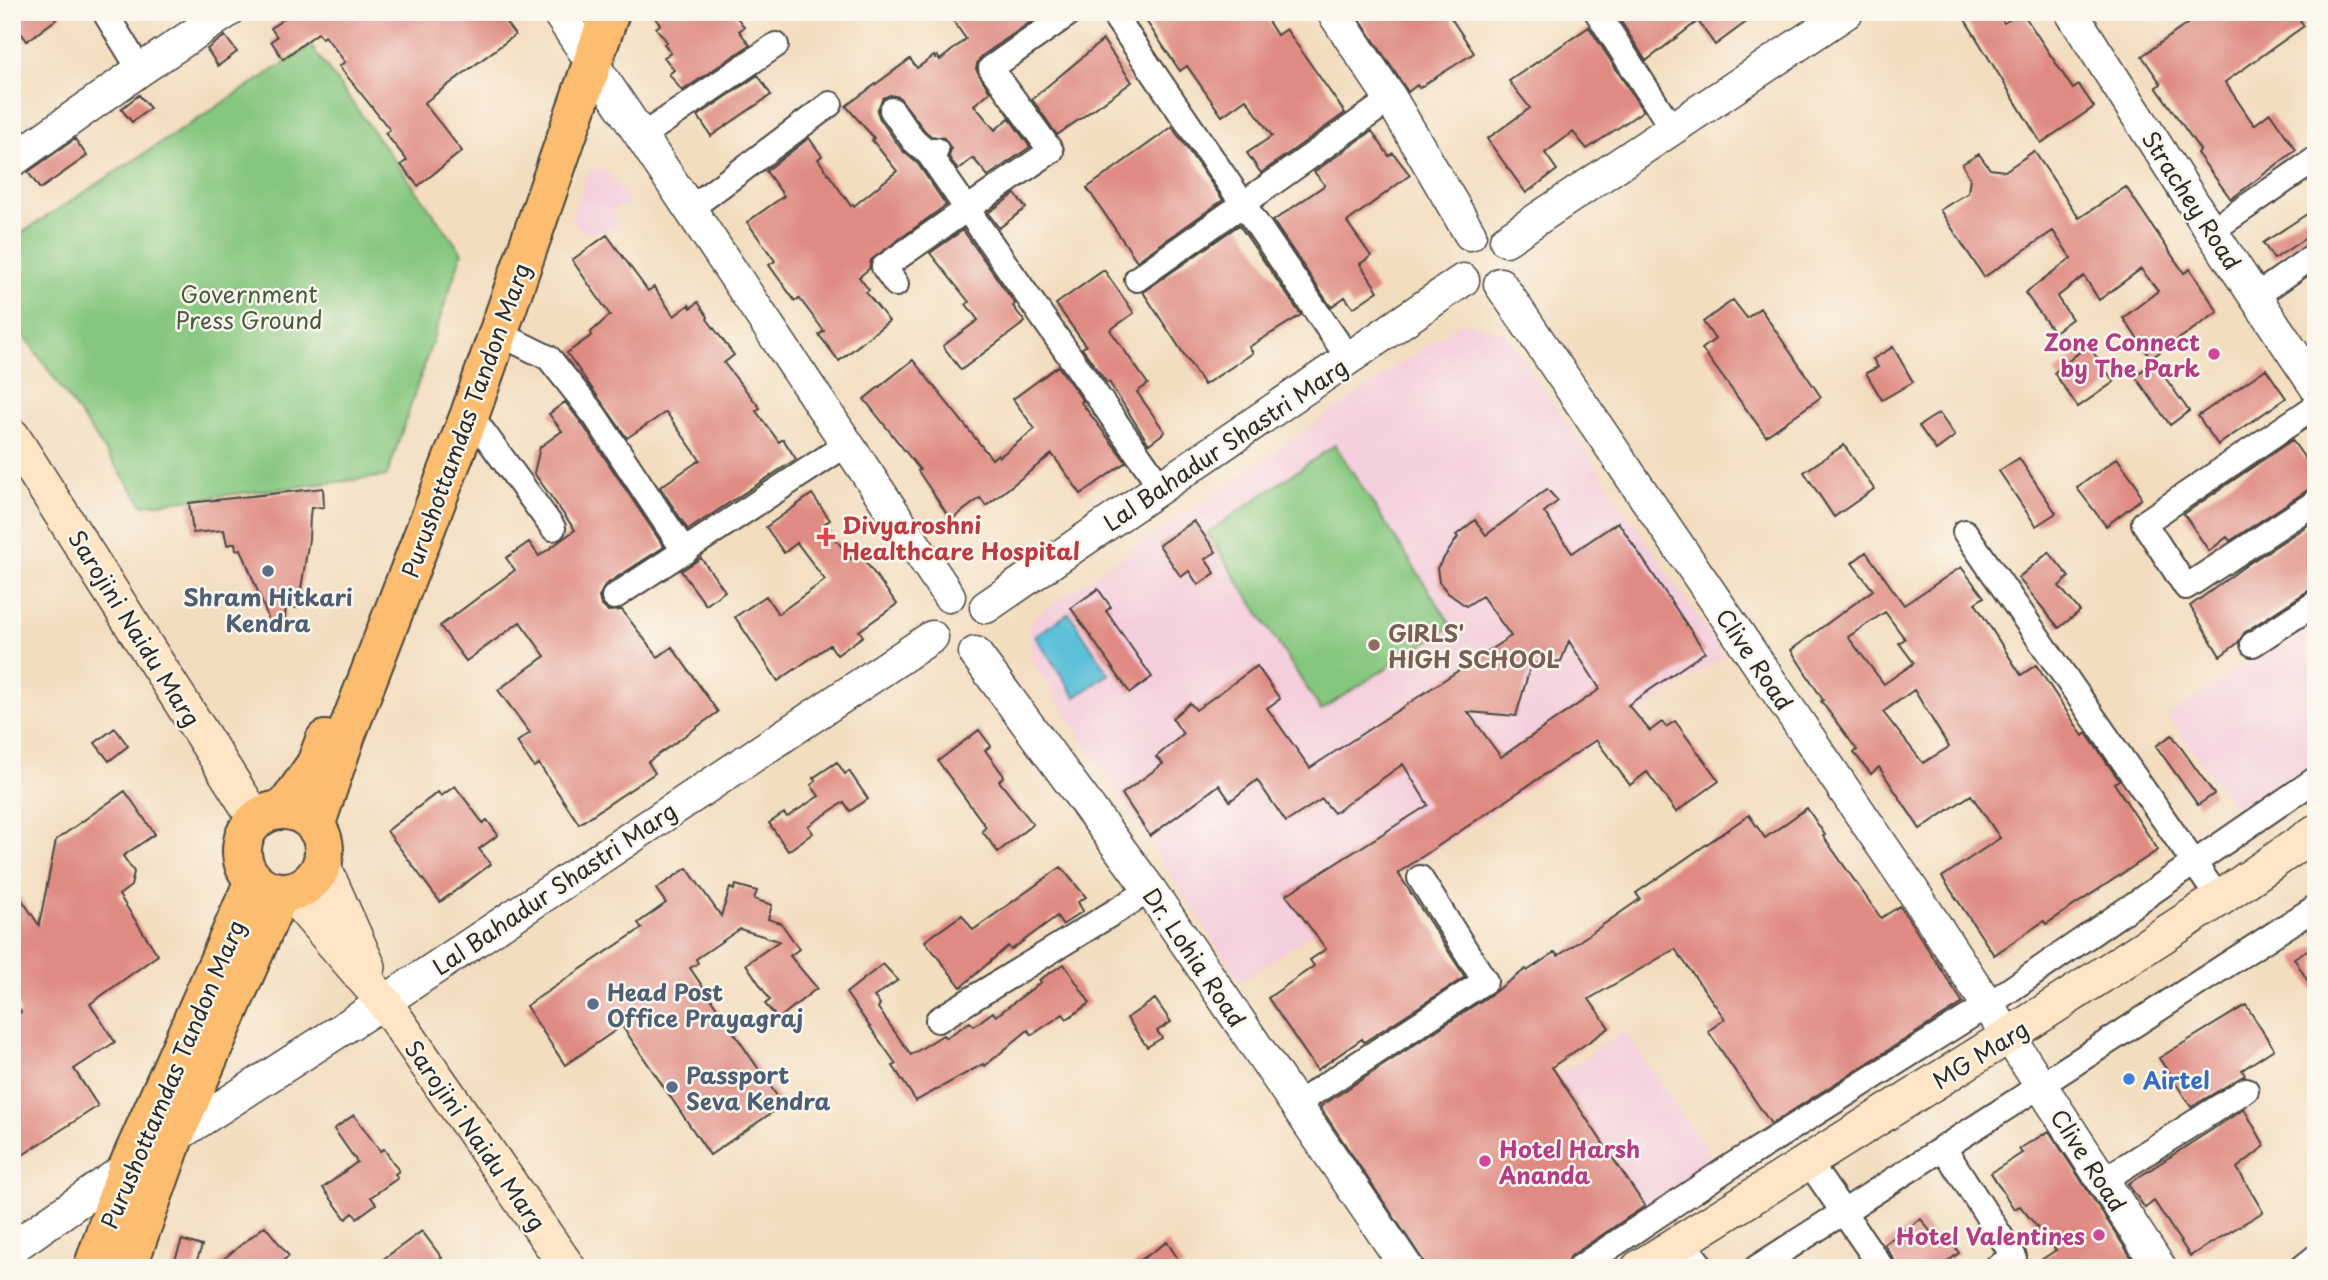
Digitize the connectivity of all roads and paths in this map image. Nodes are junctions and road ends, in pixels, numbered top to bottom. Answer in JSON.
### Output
{"nodes":[{"id":1,"x":227,"y":12,"type":"edge"},
{"id":2,"x":558,"y":12,"type":"edge"},
{"id":3,"x":610,"y":12,"type":"edge"},
{"id":4,"x":1071,"y":12,"type":"edge"},
{"id":5,"x":1112,"y":12,"type":"edge"},
{"id":6,"x":1333,"y":12,"type":"edge"},
{"id":7,"x":1597,"y":12,"type":"edge"},
{"id":8,"x":1847,"y":12,"type":"edge"},
{"id":9,"x":2071,"y":12,"type":"edge"},
{"id":10,"x":107,"y":16,"type":"dead end"},
{"id":11,"x":588,"y":40,"type":"edge"},
{"id":12,"x":776,"y":45,"type":"dead end"},
{"id":13,"x":140,"y":70,"type":"junction"},
{"id":14,"x":1391,"y":99,"type":"junction"},
{"id":15,"x":830,"y":104,"type":"dead end"},
{"id":16,"x":892,"y":110,"type":"dead end"},
{"id":17,"x":1674,"y":130,"type":"junction"},
{"id":18,"x":642,"y":136,"type":"junction"},
{"id":19,"x":2316,"y":159,"type":"edge"},
{"id":20,"x":12,"y":161,"type":"edge"},
{"id":21,"x":1243,"y":205,"type":"junction"},
{"id":22,"x":691,"y":208,"type":"junction"},
{"id":23,"x":968,"y":208,"type":"junction"},
{"id":24,"x":2211,"y":231,"type":"junction"},
{"id":25,"x":1470,"y":234,"type":"junction"},
{"id":26,"x":1506,"y":240,"type":"junction"},
{"id":27,"x":2316,"y":254,"type":"edge"},
{"id":28,"x":1137,"y":279,"type":"dead end"},
{"id":29,"x":1463,"y":280,"type":"junction"},
{"id":30,"x":896,"y":284,"type":"dead end"},
{"id":31,"x":1500,"y":284,"type":"junction"},
{"id":32,"x":2255,"y":297,"type":"junction"},
{"id":33,"x":498,"y":333,"type":"junction"},
{"id":34,"x":1349,"y":359,"type":"junction"},
{"id":35,"x":2316,"y":387,"type":"edge"},
{"id":36,"x":2316,"y":406,"type":"edge"},
{"id":37,"x":470,"y":414,"type":"junction"},
{"id":38,"x":12,"y":436,"type":"edge"},
{"id":39,"x":847,"y":444,"type":"junction"},
{"id":40,"x":1161,"y":487,"type":"junction"},
{"id":41,"x":2316,"y":502,"type":"edge"},
{"id":42,"x":553,"y":528,"type":"dead end"},
{"id":43,"x":1965,"y":532,"type":"dead end"},
{"id":44,"x":685,"y":552,"type":"junction"},
{"id":45,"x":949,"y":596,"type":"junction"},
{"id":46,"x":614,"y":597,"type":"dead end"},
{"id":47,"x":2316,"y":603,"type":"edge"},
{"id":48,"x":986,"y":607,"type":"junction"},
{"id":49,"x":932,"y":637,"type":"junction"},
{"id":50,"x":2253,"y":644,"type":"dead end"},
{"id":51,"x":975,"y":653,"type":"junction"},
{"id":52,"x":2316,"y":779,"type":"edge"},
{"id":53,"x":285,"y":819,"type":"junction"},
{"id":54,"x":2316,"y":832,"type":"edge"},
{"id":55,"x":2316,"y":855,"type":"edge"},
{"id":56,"x":2194,"y":862,"type":"junction"},
{"id":57,"x":322,"y":864,"type":"junction"},
{"id":58,"x":1420,"y":878,"type":"dead end"},
{"id":59,"x":274,"y":888,"type":"junction"},
{"id":60,"x":1150,"y":890,"type":"junction"},
{"id":61,"x":2219,"y":899,"type":"junction"},
{"id":62,"x":2316,"y":907,"type":"edge"},
{"id":63,"x":384,"y":1002,"type":"junction"},
{"id":64,"x":1988,"y":1005,"type":"junction"},
{"id":65,"x":938,"y":1020,"type":"dead end"},
{"id":66,"x":2013,"y":1044,"type":"junction"},
{"id":67,"x":2041,"y":1087,"type":"junction"},
{"id":68,"x":2246,"y":1090,"type":"dead end"},
{"id":69,"x":1295,"y":1105,"type":"junction"},
{"id":70,"x":174,"y":1137,"type":"junction"},
{"id":71,"x":1943,"y":1147,"type":"junction"},
{"id":72,"x":128,"y":1167,"type":"junction"},
{"id":73,"x":1819,"y":1177,"type":"junction"},
{"id":74,"x":2102,"y":1181,"type":"junction"},
{"id":75,"x":1843,"y":1212,"type":"junction"},
{"id":76,"x":12,"y":1248,"type":"edge"},
{"id":77,"x":2316,"y":1257,"type":"edge"},
{"id":78,"x":1693,"y":1264,"type":"edge"},
{"id":79,"x":93,"y":1268,"type":"edge"},
{"id":80,"x":127,"y":1268,"type":"edge"},
{"id":81,"x":568,"y":1268,"type":"edge"},
{"id":82,"x":1408,"y":1268,"type":"edge"},
{"id":83,"x":1579,"y":1268,"type":"edge"},
{"id":84,"x":1639,"y":1268,"type":"edge"},
{"id":85,"x":1756,"y":1268,"type":"edge"},
{"id":86,"x":1882,"y":1268,"type":"edge"},
{"id":87,"x":1996,"y":1268,"type":"edge"},
{"id":88,"x":2160,"y":1268,"type":"edge"},
{"id":89,"x":2302,"y":1268,"type":"edge"}],
"edges":[{"from":1,"to":13,"type":"street"},
{"from":2,"to":11,"type":"street"},
{"from":3,"to":11,"type":"main road","name":"Purushottamdas Tandon Marg"},
{"from":4,"to":23,"type":"street"},
{"from":5,"to":21,"type":"street"},
{"from":6,"to":14,"type":"street"},
{"from":7,"to":17,"type":"street"},
{"from":8,"to":17,"type":"street"},
{"from":9,"to":24,"type":"street","name":"Strachey Road"},
{"from":10,"to":13,"type":"street"},
{"from":11,"to":18,"type":"street"},
{"from":11,"to":33,"type":"main road","name":"Purushottamdas Tandon Marg"},
{"from":11,"to":53,"type":"main road"},
{"from":12,"to":18,"type":"street"},
{"from":13,"to":20,"type":"street"},
{"from":14,"to":21,"type":"street"},
{"from":14,"to":25,"type":"street"},
{"from":15,"to":22,"type":"street"},
{"from":16,"to":23,"type":"street"},
{"from":17,"to":26,"type":"street"},
{"from":18,"to":22,"type":"street"},
{"from":19,"to":24,"type":"street"},
{"from":21,"to":28,"type":"street"},
{"from":21,"to":34,"type":"street"},
{"from":22,"to":39,"type":"street"},
{"from":23,"to":30,"type":"street"},
{"from":23,"to":40,"type":"street"},
{"from":24,"to":32,"type":"street","name":"Strachey Road"},
{"from":25,"to":26,"type":"street"},
{"from":25,"to":29,"type":"street"},
{"from":26,"to":31,"type":"street"},
{"from":27,"to":32,"type":"street"},
{"from":29,"to":31,"type":"street"},
{"from":29,"to":34,"type":"street","name":"Lal Bahadur Shastri Marg"},
{"from":31,"to":64,"type":"street","name":"Clive Road"},
{"from":32,"to":35,"type":"street","name":"Strachey Road"},
{"from":33,"to":37,"type":"main road","name":"Purushottamdas Tandon Marg"},
{"from":33,"to":44,"type":"street"},
{"from":34,"to":40,"type":"street","name":"Lal Bahadur Shastri Marg"},
{"from":36,"to":41,"type":"street"},
{"from":37,"to":42,"type":"street"},
{"from":37,"to":53,"type":"main road","name":"Purushottamdas Tandon Marg"},
{"from":38,"to":53,"type":"main road","name":"Sarojini Naidu Marg"},
{"from":39,"to":44,"type":"street"},
{"from":39,"to":45,"type":"street"},
{"from":40,"to":48,"type":"street","name":"Lal Bahadur Shastri Marg"},
{"from":43,"to":56,"type":"street"},
{"from":44,"to":46,"type":"street"},
{"from":45,"to":48,"type":"street"},
{"from":45,"to":49,"type":"street"},
{"from":47,"to":50,"type":"street"},
{"from":48,"to":51,"type":"street"},
{"from":49,"to":51,"type":"street"},
{"from":49,"to":63,"type":"street","name":"Lal Bahadur Shastri Marg"},
{"from":51,"to":60,"type":"street","name":"Dr. Lohia Road"},
{"from":52,"to":56,"type":"street"},
{"from":53,"to":57,"type":"main road"},
{"from":53,"to":59,"type":"main road"},
{"from":54,"to":61,"type":"main road","name":"MG Marg"},
{"from":55,"to":66,"type":"main road","name":"MG Marg"},
{"from":56,"to":61,"type":"street"},
{"from":56,"to":64,"type":"street"},
{"from":57,"to":59,"type":"main road"},
{"from":57,"to":63,"type":"main road","name":"Sarojini Naidu Marg"},
{"from":58,"to":69,"type":"street"},
{"from":59,"to":63,"type":"main road","name":"Sarojini Naidu Marg"},
{"from":59,"to":70,"type":"main road","name":"Purushottamdas Tandon Marg"},
{"from":59,"to":72,"type":"main road","name":"Purushottamdas Tandon Marg"},
{"from":60,"to":65,"type":"street"},
{"from":60,"to":69,"type":"street","name":"Dr. Lohia Road"},
{"from":61,"to":66,"type":"main road","name":"MG Marg"},
{"from":62,"to":67,"type":"street"},
{"from":63,"to":70,"type":"street","name":"Lal Bahadur Shastri Marg"},
{"from":63,"to":81,"type":"main road","name":"Sarojini Naidu Marg"},
{"from":64,"to":66,"type":"street","name":"Clive Road"},
{"from":64,"to":83,"type":"street"},
{"from":66,"to":67,"type":"street","name":"Clive Road"},
{"from":66,"to":73,"type":"main road","name":"MG Marg"},
{"from":66,"to":84,"type":"main road","name":"MG Marg"},
{"from":67,"to":71,"type":"street"},
{"from":67,"to":74,"type":"street","name":"Clive Road"},
{"from":68,"to":74,"type":"street"},
{"from":69,"to":82,"type":"street","name":"Dr. Lohia Road"},
{"from":70,"to":72,"type":"street","name":"Lal Bahadur Shastri Marg"},
{"from":70,"to":80,"type":"main road","name":"Purushottamdas Tandon Marg"},
{"from":71,"to":75,"type":"street"},
{"from":71,"to":87,"type":"street"},
{"from":72,"to":76,"type":"street","name":"Lal Bahadur Shastri Marg"},
{"from":72,"to":79,"type":"main road","name":"Purushottamdas Tandon Marg"},
{"from":73,"to":75,"type":"street"},
{"from":73,"to":78,"type":"main road","name":"MG Marg"},
{"from":74,"to":88,"type":"street","name":"Clive Road"},
{"from":75,"to":85,"type":"street"},
{"from":75,"to":86,"type":"street"},
{"from":77,"to":89,"type":"street"}]}
